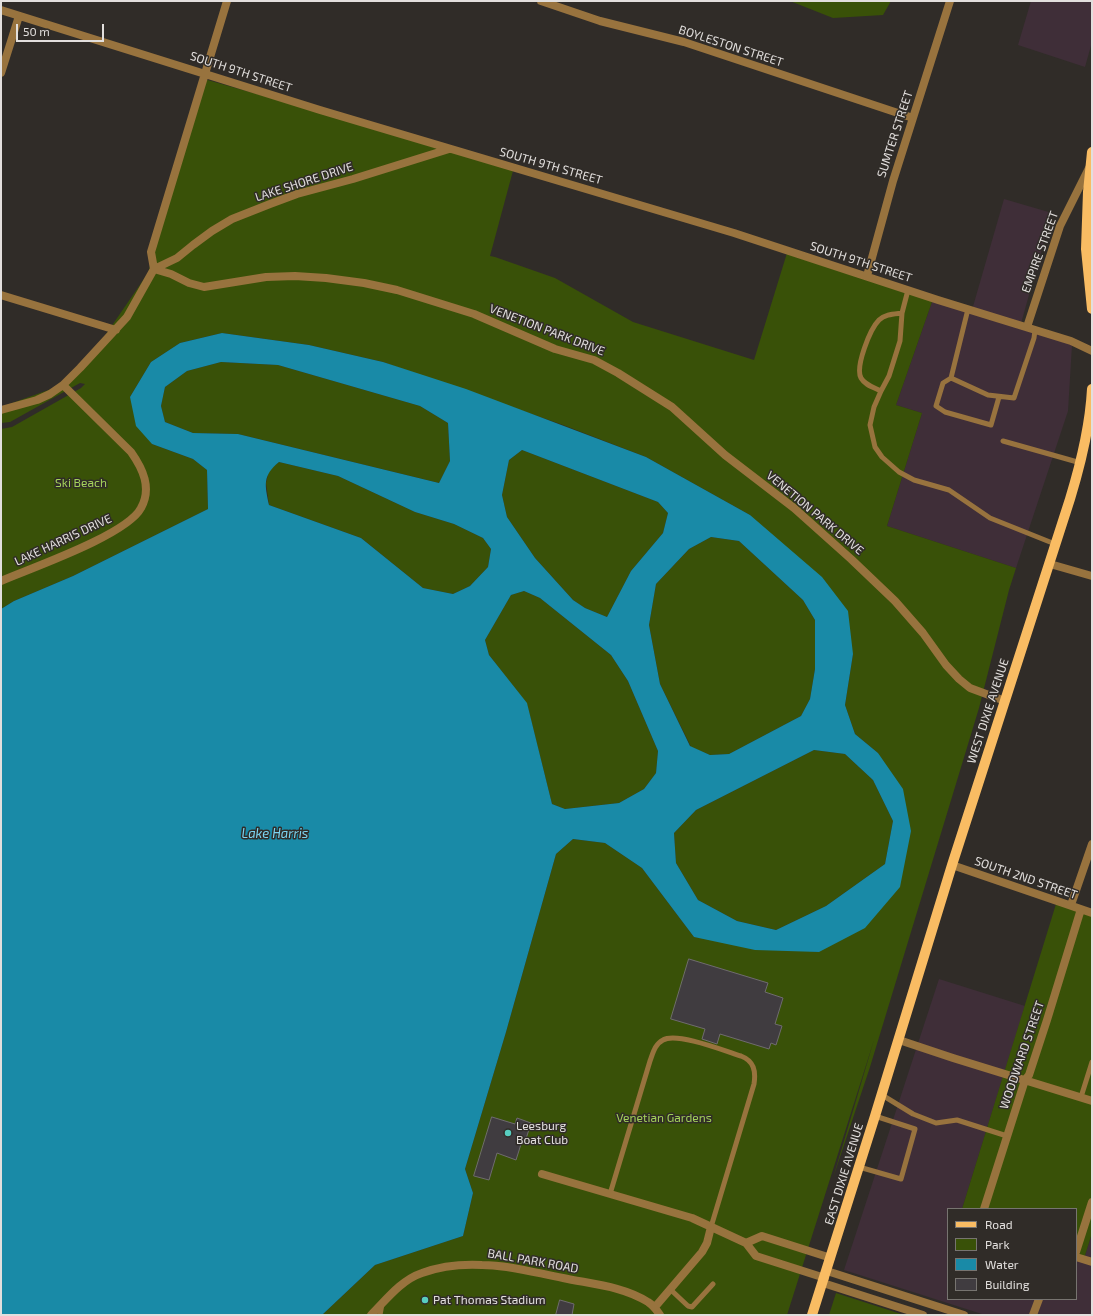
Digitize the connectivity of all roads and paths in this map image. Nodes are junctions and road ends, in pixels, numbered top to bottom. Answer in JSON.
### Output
{"nodes":[{"id":1,"x":227,"y":1,"type":"edge"},
{"id":2,"x":541,"y":1,"type":"edge"},
{"id":3,"x":950,"y":1,"type":"edge"},
{"id":4,"x":1,"y":10,"type":"edge"},
{"id":5,"x":19,"y":16,"type":"junction"},
{"id":6,"x":1,"y":73,"type":"edge"},
{"id":7,"x":205,"y":73,"type":"junction"},
{"id":8,"x":913,"y":118,"type":"junction"},
{"id":9,"x":450,"y":149,"type":"junction"},
{"id":10,"x":1092,"y":152,"type":"edge"},
{"id":11,"x":1090,"y":166,"type":"junction"},
{"id":12,"x":154,"y":269,"type":"junction"},
{"id":13,"x":867,"y":276,"type":"junction"},
{"id":14,"x":908,"y":290,"type":"junction"},
{"id":15,"x":1,"y":295,"type":"edge"},
{"id":16,"x":968,"y":309,"type":"junction"},
{"id":17,"x":1092,"y":309,"type":"edge"},
{"id":18,"x":902,"y":313,"type":"junction"},
{"id":19,"x":1027,"y":327,"type":"junction"},
{"id":20,"x":116,"y":330,"type":"junction"},
{"id":21,"x":1035,"y":330,"type":"junction"},
{"id":22,"x":1092,"y":351,"type":"edge"},
{"id":23,"x":951,"y":378,"type":"junction"},
{"id":24,"x":63,"y":385,"type":"junction"},
{"id":25,"x":1092,"y":389,"type":"edge"},
{"id":26,"x":881,"y":391,"type":"junction"},
{"id":27,"x":999,"y":397,"type":"junction"},
{"id":28,"x":1,"y":410,"type":"edge"},
{"id":29,"x":1004,"y":441,"type":"dead end"},
{"id":30,"x":1080,"y":463,"type":"junction"},
{"id":31,"x":1056,"y":544,"type":"junction"},
{"id":32,"x":1050,"y":564,"type":"junction"},
{"id":33,"x":1092,"y":576,"type":"edge"},
{"id":34,"x":1,"y":581,"type":"edge"},
{"id":35,"x":1005,"y":701,"type":"junction"},
{"id":36,"x":1092,"y":844,"type":"edge"},
{"id":37,"x":952,"y":865,"type":"junction"},
{"id":38,"x":1071,"y":905,"type":"junction"},
{"id":39,"x":1081,"y":909,"type":"junction"},
{"id":40,"x":1092,"y":913,"type":"edge"},
{"id":41,"x":899,"y":1040,"type":"junction"},
{"id":42,"x":1092,"y":1062,"type":"edge"},
{"id":43,"x":1025,"y":1080,"type":"junction"},
{"id":44,"x":882,"y":1095,"type":"junction"},
{"id":45,"x":1081,"y":1097,"type":"junction"},
{"id":46,"x":1092,"y":1101,"type":"edge"},
{"id":47,"x":875,"y":1116,"type":"junction"},
{"id":48,"x":1007,"y":1136,"type":"junction"},
{"id":49,"x":859,"y":1167,"type":"junction"},
{"id":50,"x":542,"y":1174,"type":"dead end"},
{"id":51,"x":610,"y":1194,"type":"junction"},
{"id":52,"x":1092,"y":1202,"type":"edge"},
{"id":53,"x":984,"y":1208,"type":"edge"},
{"id":54,"x":711,"y":1227,"type":"junction"},
{"id":55,"x":746,"y":1243,"type":"junction"},
{"id":56,"x":1077,"y":1249,"type":"edge"},
{"id":57,"x":1077,"y":1257,"type":"edge"},
{"id":58,"x":831,"y":1258,"type":"junction"},
{"id":59,"x":1092,"y":1262,"type":"edge"},
{"id":60,"x":825,"y":1277,"type":"junction"},
{"id":61,"x":713,"y":1284,"type":"dead end"},
{"id":62,"x":670,"y":1290,"type":"junction"},
{"id":63,"x":1039,"y":1300,"type":"edge"},
{"id":64,"x":382,"y":1304,"type":"junction"},
{"id":65,"x":655,"y":1307,"type":"junction"},
{"id":66,"x":371,"y":1315,"type":"edge"},
{"id":67,"x":380,"y":1315,"type":"edge"},
{"id":68,"x":660,"y":1315,"type":"edge"},
{"id":69,"x":812,"y":1315,"type":"edge"},
{"id":70,"x":923,"y":1315,"type":"edge"},
{"id":71,"x":964,"y":1315,"type":"edge"},
{"id":72,"x":1033,"y":1315,"type":"edge"}],
"edges":[{"from":1,"to":7,"type":"street"},
{"from":2,"to":8,"type":"street","name":"BOYLESTON STREET"},
{"from":3,"to":8,"type":"street","name":"SUMTER STREET"},
{"from":4,"to":5,"type":"street","name":"SOUTH 9TH STREET"},
{"from":5,"to":6,"type":"street"},
{"from":5,"to":7,"type":"street","name":"SOUTH 9TH STREET"},
{"from":7,"to":9,"type":"street","name":"SOUTH 9TH STREET"},
{"from":7,"to":12,"type":"street"},
{"from":8,"to":13,"type":"street","name":"SUMTER STREET"},
{"from":9,"to":12,"type":"street","name":"LAKE SHORE DRIVE"},
{"from":9,"to":13,"type":"street","name":"SOUTH 9TH STREET"},
{"from":10,"to":11,"type":"main road"},
{"from":11,"to":17,"type":"main road"},
{"from":11,"to":19,"type":"street","name":"EMPIRE STREET"},
{"from":12,"to":20,"type":"street"},
{"from":12,"to":35,"type":"street","name":"VENETION PARK DRIVE"},
{"from":13,"to":14,"type":"street","name":"SOUTH 9TH STREET"},
{"from":14,"to":16,"type":"street","name":"SOUTH 9TH STREET"},
{"from":14,"to":18,"type":"lane"},
{"from":15,"to":20,"type":"street"},
{"from":16,"to":19,"type":"street","name":"SOUTH 9TH STREET"},
{"from":16,"to":23,"type":"lane"},
{"from":18,"to":26,"type":"lane"},
{"from":18,"to":26,"type":"lane"},
{"from":19,"to":21,"type":"street","name":"SOUTH 9TH STREET"},
{"from":20,"to":24,"type":"street"},
{"from":21,"to":22,"type":"street","name":"SOUTH 9TH STREET"},
{"from":21,"to":27,"type":"lane"},
{"from":23,"to":27,"type":"lane"},
{"from":23,"to":27,"type":"lane"},
{"from":24,"to":28,"type":"street"},
{"from":24,"to":34,"type":"street","name":"LAKE HARRIS DRIVE"},
{"from":25,"to":30,"type":"main road","name":"WEST DIXIE AVENUE"},
{"from":26,"to":31,"type":"lane"},
{"from":29,"to":30,"type":"lane"},
{"from":30,"to":31,"type":"main road","name":"WEST DIXIE AVENUE"},
{"from":31,"to":32,"type":"main road","name":"WEST DIXIE AVENUE"},
{"from":32,"to":33,"type":"street"},
{"from":32,"to":35,"type":"main road","name":"WEST DIXIE AVENUE"},
{"from":35,"to":37,"type":"main road","name":"WEST DIXIE AVENUE"},
{"from":36,"to":38,"type":"street"},
{"from":37,"to":38,"type":"street","name":"SOUTH 2ND STREET"},
{"from":37,"to":41,"type":"main road","name":"WEST DIXIE AVENUE"},
{"from":38,"to":39,"type":"street","name":"SOUTH 2ND STREET"},
{"from":39,"to":40,"type":"street","name":"SOUTH 2ND STREET"},
{"from":39,"to":43,"type":"street","name":"WOODWARD STREET"},
{"from":41,"to":43,"type":"street"},
{"from":41,"to":44,"type":"main road","name":"EAST DIXIE AVENUE"},
{"from":42,"to":45,"type":"lane"},
{"from":43,"to":45,"type":"street"},
{"from":43,"to":48,"type":"street","name":"WOODWARD STREET"},
{"from":44,"to":47,"type":"main road","name":"EAST DIXIE AVENUE"},
{"from":44,"to":48,"type":"lane"},
{"from":45,"to":46,"type":"street"},
{"from":47,"to":49,"type":"main road","name":"EAST DIXIE AVENUE"},
{"from":47,"to":49,"type":"lane"},
{"from":48,"to":53,"type":"street","name":"WOODWARD STREET"},
{"from":49,"to":58,"type":"main road","name":"EAST DIXIE AVENUE"},
{"from":50,"to":51,"type":"street"},
{"from":51,"to":54,"type":"street"},
{"from":51,"to":54,"type":"lane"},
{"from":52,"to":56,"type":"street"},
{"from":54,"to":55,"type":"street"},
{"from":54,"to":62,"type":"street"},
{"from":55,"to":58,"type":"street"},
{"from":55,"to":60,"type":"street"},
{"from":57,"to":59,"type":"street"},
{"from":58,"to":60,"type":"main road","name":"EAST DIXIE AVENUE"},
{"from":60,"to":69,"type":"main road","name":"EAST DIXIE AVENUE"},
{"from":60,"to":70,"type":"street"},
{"from":60,"to":71,"type":"street"},
{"from":61,"to":62,"type":"lane"},
{"from":62,"to":65,"type":"street"},
{"from":63,"to":72,"type":"street"},
{"from":64,"to":65,"type":"street","name":"BALL PARK ROAD"},
{"from":64,"to":66,"type":"street","name":"BALL PARK ROAD"},
{"from":64,"to":67,"type":"lane"},
{"from":65,"to":68,"type":"street"}]}
